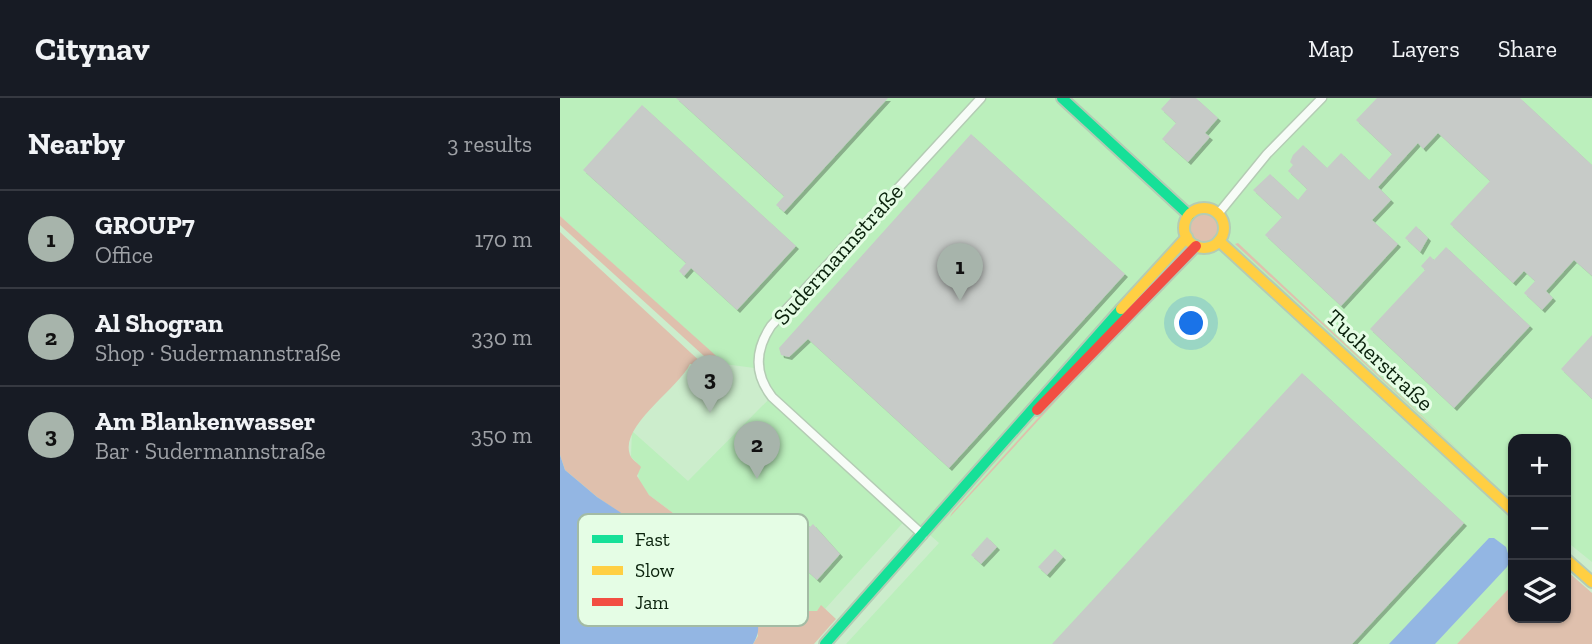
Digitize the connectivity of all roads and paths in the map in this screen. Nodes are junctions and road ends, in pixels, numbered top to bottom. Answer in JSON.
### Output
{"nodes":[{"id":1,"x":981,"y":98,"type":"edge"},
{"id":2,"x":1062,"y":98,"type":"edge"},
{"id":3,"x":1322,"y":98,"type":"edge"},
{"id":4,"x":1218,"y":214,"type":"junction"},
{"id":5,"x":1189,"y":215,"type":"junction"},
{"id":6,"x":1187,"y":237,"type":"junction"},
{"id":7,"x":1219,"y":241,"type":"junction"},
{"id":8,"x":1196,"y":246,"type":"junction"},
{"id":9,"x":1029,"y":416,"type":"junction"},
{"id":10,"x":1508,"y":506,"type":"edge"},
{"id":11,"x":923,"y":535,"type":"junction"},
{"id":12,"x":1567,"y":560,"type":"edge"},
{"id":13,"x":1592,"y":583,"type":"edge"},
{"id":14,"x":825,"y":644,"type":"edge"}],
"edges":[{"from":1,"to":11,"type":"street","name":"Sudermannstraße"},
{"from":2,"to":5,"type":"street"},
{"from":3,"to":4,"type":"street"},
{"from":4,"to":5,"type":"street"},
{"from":4,"to":7,"type":"street"},
{"from":5,"to":6,"type":"street"},
{"from":6,"to":8,"type":"street"},
{"from":6,"to":9,"type":"street"},
{"from":7,"to":8,"type":"street"},
{"from":7,"to":10,"type":"street","name":"Tucherstraße"},
{"from":8,"to":9,"type":"street"},
{"from":9,"to":11,"type":"street"},
{"from":11,"to":14,"type":"street"},
{"from":12,"to":13,"type":"street"}]}
